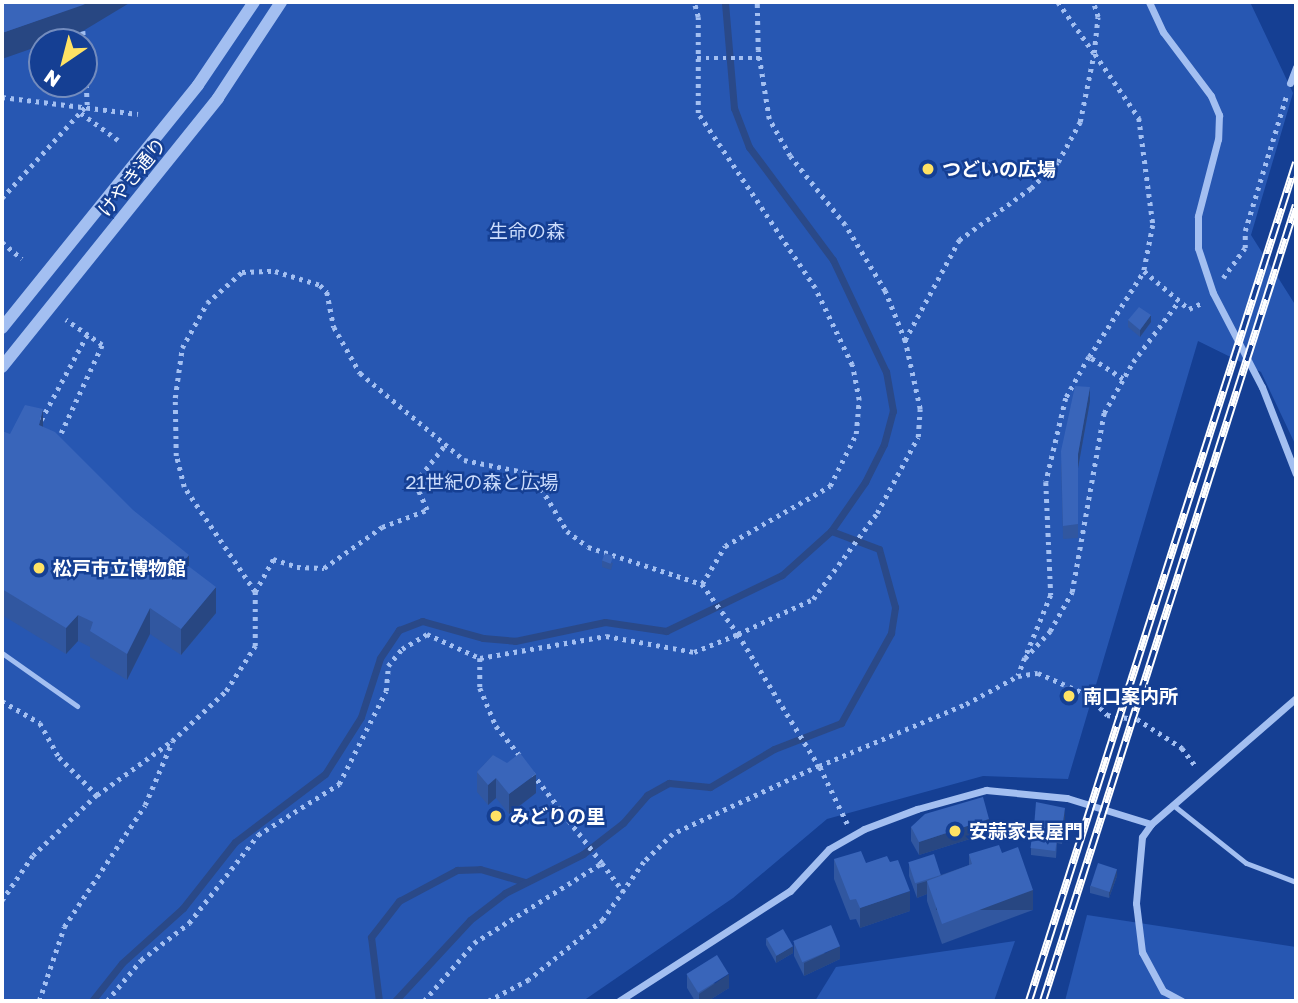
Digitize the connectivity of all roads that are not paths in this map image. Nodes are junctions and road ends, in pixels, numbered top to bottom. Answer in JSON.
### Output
{"nodes":[{"id":1,"x":254,"y":2,"type":"edge"},
{"id":2,"x":281,"y":2,"type":"edge"},
{"id":3,"x":1149,"y":2,"type":"edge"},
{"id":4,"x":1296,"y":67,"type":"edge"},
{"id":5,"x":1290,"y":83,"type":"road end"},
{"id":6,"x":2,"y":328,"type":"edge"},
{"id":7,"x":2,"y":368,"type":"edge"},
{"id":8,"x":1296,"y":474,"type":"edge"},
{"id":9,"x":2,"y":653,"type":"edge"},
{"id":10,"x":1296,"y":698,"type":"edge"},
{"id":11,"x":77,"y":706,"type":"dead end"},
{"id":12,"x":1173,"y":805,"type":"junction"},
{"id":13,"x":1151,"y":824,"type":"junction"},
{"id":14,"x":1296,"y":882,"type":"edge"},
{"id":15,"x":619,"y":1001,"type":"edge"},
{"id":16,"x":1182,"y":1001,"type":"edge"}],
"edges":[{"from":1,"to":6,"type":"street","name":"けやき通り"},
{"from":2,"to":7,"type":"street","name":"けやき通り"},
{"from":3,"to":8,"type":"street"},
{"from":4,"to":5,"type":"street"},
{"from":9,"to":11,"type":"lane"},
{"from":10,"to":12,"type":"street"},
{"from":12,"to":13,"type":"street"},
{"from":12,"to":14,"type":"lane"},
{"from":13,"to":15,"type":"street"},
{"from":13,"to":16,"type":"street"}]}
